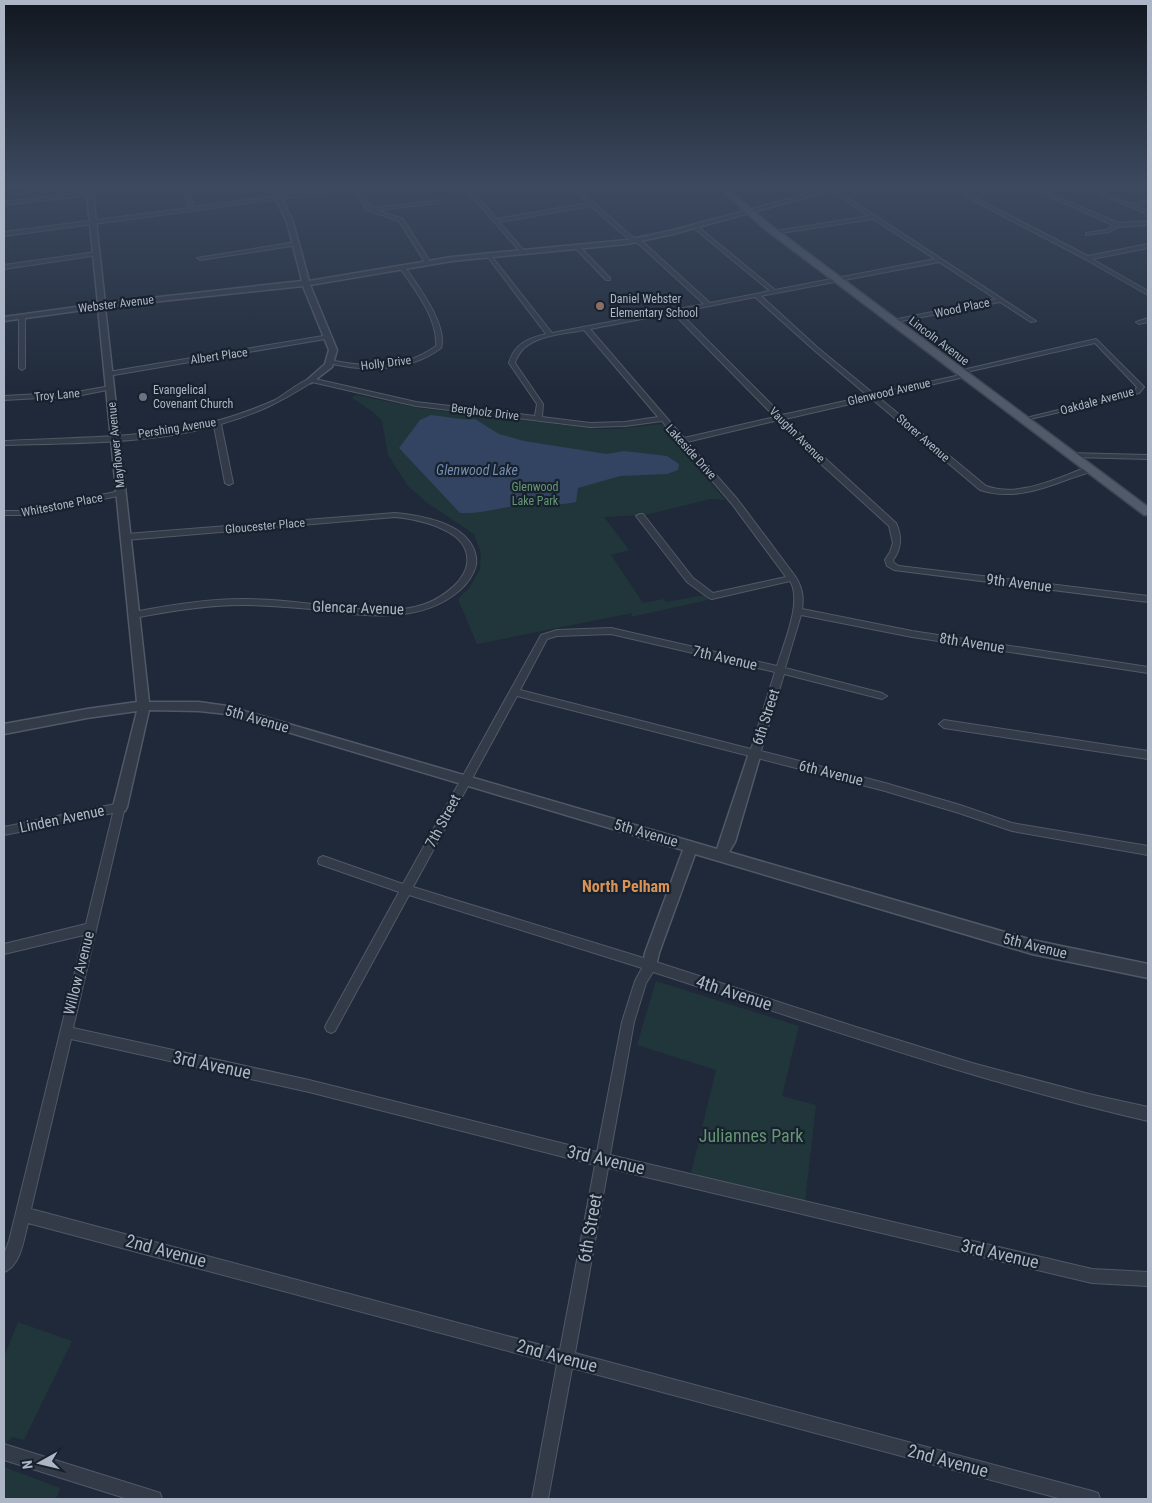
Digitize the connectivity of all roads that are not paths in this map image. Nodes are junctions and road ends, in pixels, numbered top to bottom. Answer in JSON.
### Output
{"nodes":[{"id":1,"x":88,"y":255,"type":"edge"},
{"id":2,"x":96,"y":255,"type":"edge"},
{"id":3,"x":220,"y":255,"type":"edge"},
{"id":4,"x":299,"y":255,"type":"edge"},
{"id":5,"x":423,"y":255,"type":"edge"},
{"id":6,"x":489,"y":255,"type":"joint"},
{"id":7,"x":585,"y":255,"type":"edge"},
{"id":8,"x":654,"y":255,"type":"edge"},
{"id":9,"x":730,"y":255,"type":"edge"},
{"id":10,"x":804,"y":255,"type":"edge"},
{"id":11,"x":933,"y":255,"type":"edge"},
{"id":12,"x":1081,"y":255,"type":"edge"},
{"id":13,"x":1102,"y":255,"type":"edge"},
{"id":14,"x":200,"y":258,"type":"dead end"},
{"id":15,"x":1087,"y":258,"type":"junction"},
{"id":16,"x":941,"y":260,"type":"junction"},
{"id":17,"x":428,"y":264,"type":"junction"},
{"id":18,"x":4,"y":267,"type":"edge"},
{"id":19,"x":403,"y":268,"type":"junction"},
{"id":20,"x":608,"y":279,"type":"dead end"},
{"id":21,"x":836,"y":279,"type":"junction"},
{"id":22,"x":306,"y":283,"type":"junction"},
{"id":23,"x":773,"y":291,"type":"junction"},
{"id":24,"x":1148,"y":293,"type":"edge"},
{"id":25,"x":756,"y":295,"type":"junction"},
{"id":26,"x":1002,"y":300,"type":"junction"},
{"id":27,"x":708,"y":304,"type":"junction"},
{"id":28,"x":102,"y":305,"type":"junction"},
{"id":29,"x":674,"y":311,"type":"junction"},
{"id":30,"x":22,"y":317,"type":"junction"},
{"id":31,"x":4,"y":319,"type":"edge"},
{"id":32,"x":1148,"y":320,"type":"edge"},
{"id":33,"x":1033,"y":321,"type":"dead end"},
{"id":34,"x":893,"y":322,"type":"junction"},
{"id":35,"x":1139,"y":322,"type":"dead end"},
{"id":36,"x":586,"y":329,"type":"junction"},
{"id":37,"x":550,"y":335,"type":"junction"},
{"id":38,"x":329,"y":337,"type":"junction"},
{"id":39,"x":1096,"y":341,"type":"joint"},
{"id":40,"x":330,"y":362,"type":"junction"},
{"id":41,"x":22,"y":368,"type":"dead end"},
{"id":42,"x":108,"y":374,"type":"junction"},
{"id":43,"x":963,"y":374,"type":"junction"},
{"id":44,"x":311,"y":380,"type":"junction"},
{"id":45,"x":110,"y":388,"type":"junction"},
{"id":46,"x":874,"y":395,"type":"junction"},
{"id":47,"x":4,"y":398,"type":"edge"},
{"id":48,"x":538,"y":418,"type":"junction"},
{"id":49,"x":780,"y":418,"type":"junction"},
{"id":50,"x":662,"y":419,"type":"junction"},
{"id":51,"x":1024,"y":420,"type":"junction"},
{"id":52,"x":217,"y":422,"type":"junction"},
{"id":53,"x":115,"y":437,"type":"junction"},
{"id":54,"x":680,"y":441,"type":"junction"},
{"id":55,"x":4,"y":443,"type":"edge"},
{"id":56,"x":1071,"y":455,"type":"junction"},
{"id":57,"x":1148,"y":457,"type":"edge"},
{"id":58,"x":1091,"y":469,"type":"junction"},
{"id":59,"x":229,"y":483,"type":"dead end"},
{"id":60,"x":120,"y":494,"type":"junction"},
{"id":61,"x":1148,"y":512,"type":"edge"},
{"id":62,"x":4,"y":513,"type":"edge"},
{"id":63,"x":404,"y":515,"type":"joint"},
{"id":64,"x":640,"y":516,"type":"dead end"},
{"id":65,"x":126,"y":537,"type":"junction"},
{"id":66,"x":890,"y":564,"type":"joint"},
{"id":67,"x":792,"y":578,"type":"junction"},
{"id":68,"x":1148,"y":599,"type":"edge"},
{"id":69,"x":797,"y":611,"type":"junction"},
{"id":70,"x":134,"y":615,"type":"junction"},
{"id":71,"x":567,"y":633,"type":"joint"},
{"id":72,"x":780,"y":670,"type":"junction"},
{"id":73,"x":1148,"y":670,"type":"edge"},
{"id":74,"x":514,"y":692,"type":"junction"},
{"id":75,"x":882,"y":696,"type":"dead end"},
{"id":76,"x":143,"y":705,"type":"junction"},
{"id":77,"x":944,"y":724,"type":"dead end"},
{"id":78,"x":4,"y":729,"type":"edge"},
{"id":79,"x":755,"y":753,"type":"junction"},
{"id":80,"x":1148,"y":755,"type":"edge"},
{"id":81,"x":466,"y":780,"type":"junction"},
{"id":82,"x":120,"y":807,"type":"junction"},
{"id":83,"x":4,"y":831,"type":"edge"},
{"id":84,"x":691,"y":846,"type":"junction"},
{"id":85,"x":1148,"y":851,"type":"edge"},
{"id":86,"x":721,"y":855,"type":"junction"},
{"id":87,"x":323,"y":861,"type":"dead end"},
{"id":88,"x":407,"y":890,"type":"junction"},
{"id":89,"x":90,"y":928,"type":"junction"},
{"id":90,"x":4,"y":949,"type":"edge"},
{"id":91,"x":650,"y":965,"type":"junction"},
{"id":92,"x":1148,"y":971,"type":"edge"},
{"id":93,"x":331,"y":1027,"type":"dead end"},
{"id":94,"x":65,"y":1032,"type":"junction"},
{"id":95,"x":1148,"y":1114,"type":"edge"},
{"id":96,"x":603,"y":1160,"type":"junction"},
{"id":97,"x":22,"y":1214,"type":"junction"},
{"id":98,"x":4,"y":1265,"type":"edge"},
{"id":99,"x":1148,"y":1279,"type":"edge"},
{"id":100,"x":566,"y":1358,"type":"junction"},
{"id":101,"x":4,"y":1452,"type":"edge"},
{"id":102,"x":154,"y":1499,"type":"edge"},
{"id":103,"x":540,"y":1499,"type":"edge"},
{"id":104,"x":1092,"y":1499,"type":"edge"}],
"edges":[{"from":1,"to":18,"type":"street"},
{"from":2,"to":28,"type":"street","name":"Mayflower Avenue"},
{"from":3,"to":14,"type":"street"},
{"from":4,"to":22,"type":"street"},
{"from":5,"to":17,"type":"street"},
{"from":6,"to":17,"type":"street","name":"Webster Avenue"},
{"from":6,"to":37,"type":"street"},
{"from":7,"to":20,"type":"street"},
{"from":8,"to":27,"type":"street"},
{"from":9,"to":23,"type":"street"},
{"from":10,"to":21,"type":"main road","name":"Lincoln Avenue"},
{"from":11,"to":16,"type":"street"},
{"from":12,"to":15,"type":"street"},
{"from":13,"to":15,"type":"street"},
{"from":15,"to":24,"type":"street"},
{"from":16,"to":21,"type":"street"},
{"from":16,"to":26,"type":"street"},
{"from":17,"to":19,"type":"street","name":"Webster Avenue"},
{"from":19,"to":22,"type":"street","name":"Webster Avenue"},
{"from":19,"to":40,"type":"street","name":"Holly Drive"},
{"from":21,"to":23,"type":"street"},
{"from":21,"to":34,"type":"main road","name":"Lincoln Avenue"},
{"from":22,"to":28,"type":"street","name":"Webster Avenue"},
{"from":22,"to":38,"type":"street"},
{"from":23,"to":25,"type":"street"},
{"from":25,"to":27,"type":"street"},
{"from":25,"to":46,"type":"street","name":"Storer Avenue"},
{"from":26,"to":33,"type":"street"},
{"from":26,"to":34,"type":"street","name":"Wood Place"},
{"from":27,"to":29,"type":"street"},
{"from":28,"to":30,"type":"street","name":"Webster Avenue"},
{"from":28,"to":42,"type":"street","name":"Mayflower Avenue"},
{"from":29,"to":36,"type":"street"},
{"from":29,"to":49,"type":"street","name":"Vaughn Avenue"},
{"from":30,"to":31,"type":"street","name":"Webster Avenue"},
{"from":30,"to":41,"type":"street"},
{"from":32,"to":35,"type":"street"},
{"from":34,"to":43,"type":"main road","name":"Lincoln Avenue"},
{"from":36,"to":37,"type":"street"},
{"from":36,"to":50,"type":"street","name":"Lakeside Drive"},
{"from":37,"to":48,"type":"street"},
{"from":38,"to":40,"type":"street"},
{"from":38,"to":42,"type":"street","name":"Albert Place"},
{"from":39,"to":43,"type":"street","name":"Glenwood Avenue"},
{"from":39,"to":51,"type":"street","name":"Oakdale Avenue"},
{"from":40,"to":44,"type":"street"},
{"from":42,"to":45,"type":"street","name":"Mayflower Avenue"},
{"from":43,"to":46,"type":"street","name":"Glenwood Avenue"},
{"from":43,"to":51,"type":"main road","name":"Lincoln Avenue"},
{"from":44,"to":48,"type":"street","name":"Bergholz Drive"},
{"from":44,"to":52,"type":"street","name":"Pershing Avenue"},
{"from":45,"to":47,"type":"street","name":"Troy Lane"},
{"from":45,"to":53,"type":"street","name":"Mayflower Avenue"},
{"from":46,"to":49,"type":"street","name":"Glenwood Avenue"},
{"from":46,"to":58,"type":"street","name":"Storer Avenue"},
{"from":48,"to":50,"type":"street","name":"Bergholz Drive"},
{"from":49,"to":54,"type":"street","name":"Glenwood Avenue"},
{"from":49,"to":66,"type":"street","name":"Vaughn Avenue"},
{"from":50,"to":54,"type":"street","name":"Lakeside Drive"},
{"from":51,"to":56,"type":"main road","name":"Lincoln Avenue"},
{"from":52,"to":53,"type":"street","name":"Pershing Avenue"},
{"from":52,"to":59,"type":"street"},
{"from":53,"to":55,"type":"street","name":"Pershing Avenue"},
{"from":53,"to":60,"type":"street","name":"Mayflower Avenue"},
{"from":54,"to":67,"type":"street","name":"Lakeside Drive"},
{"from":56,"to":57,"type":"street"},
{"from":56,"to":58,"type":"main road","name":"Lincoln Avenue"},
{"from":58,"to":61,"type":"main road","name":"Lincoln Avenue"},
{"from":60,"to":62,"type":"street","name":"Whitestone Place"},
{"from":60,"to":65,"type":"street","name":"Mayflower Avenue"},
{"from":63,"to":65,"type":"street","name":"Gloucester Place"},
{"from":63,"to":70,"type":"street","name":"Glencar Avenue"},
{"from":64,"to":67,"type":"street"},
{"from":65,"to":70,"type":"street","name":"Mayflower Avenue"},
{"from":66,"to":68,"type":"street","name":"9th Avenue"},
{"from":67,"to":69,"type":"street","name":"6th Street"},
{"from":69,"to":72,"type":"street","name":"6th Street"},
{"from":69,"to":73,"type":"street","name":"8th Avenue"},
{"from":70,"to":76,"type":"street","name":"Mayflower Avenue"},
{"from":71,"to":72,"type":"street","name":"7th Avenue"},
{"from":71,"to":74,"type":"street","name":"7th Street"},
{"from":72,"to":75,"type":"street","name":"7th Avenue"},
{"from":72,"to":79,"type":"street","name":"6th Street"},
{"from":74,"to":79,"type":"street","name":"6th Avenue"},
{"from":74,"to":81,"type":"street","name":"7th Street"},
{"from":76,"to":78,"type":"street","name":"5th Avenue"},
{"from":76,"to":81,"type":"street","name":"5th Avenue"},
{"from":76,"to":82,"type":"street","name":"Willow Avenue"},
{"from":77,"to":80,"type":"street"},
{"from":79,"to":85,"type":"street","name":"6th Avenue"},
{"from":79,"to":86,"type":"street","name":"6th Street"},
{"from":81,"to":84,"type":"street","name":"5th Avenue"},
{"from":81,"to":88,"type":"street","name":"7th Street"},
{"from":82,"to":83,"type":"street","name":"Linden Avenue"},
{"from":82,"to":89,"type":"street","name":"Willow Avenue"},
{"from":84,"to":86,"type":"street","name":"5th Avenue"},
{"from":84,"to":91,"type":"street","name":"6th Street"},
{"from":86,"to":92,"type":"street","name":"5th Avenue"},
{"from":87,"to":88,"type":"street","name":"4th Avenue"},
{"from":88,"to":91,"type":"street","name":"4th Avenue"},
{"from":88,"to":93,"type":"street","name":"7th Street"},
{"from":89,"to":90,"type":"street"},
{"from":89,"to":94,"type":"street","name":"Willow Avenue"},
{"from":91,"to":95,"type":"street","name":"4th Avenue"},
{"from":91,"to":96,"type":"street","name":"6th Street"},
{"from":94,"to":96,"type":"street","name":"3rd Avenue"},
{"from":94,"to":97,"type":"street","name":"Willow Avenue"},
{"from":96,"to":99,"type":"street","name":"3rd Avenue"},
{"from":96,"to":100,"type":"street","name":"6th Street"},
{"from":97,"to":98,"type":"street","name":"Willow Avenue"},
{"from":97,"to":100,"type":"street","name":"2nd Avenue"},
{"from":100,"to":103,"type":"street","name":"6th Street"},
{"from":100,"to":104,"type":"street","name":"2nd Avenue"},
{"from":101,"to":102,"type":"street"}]}
